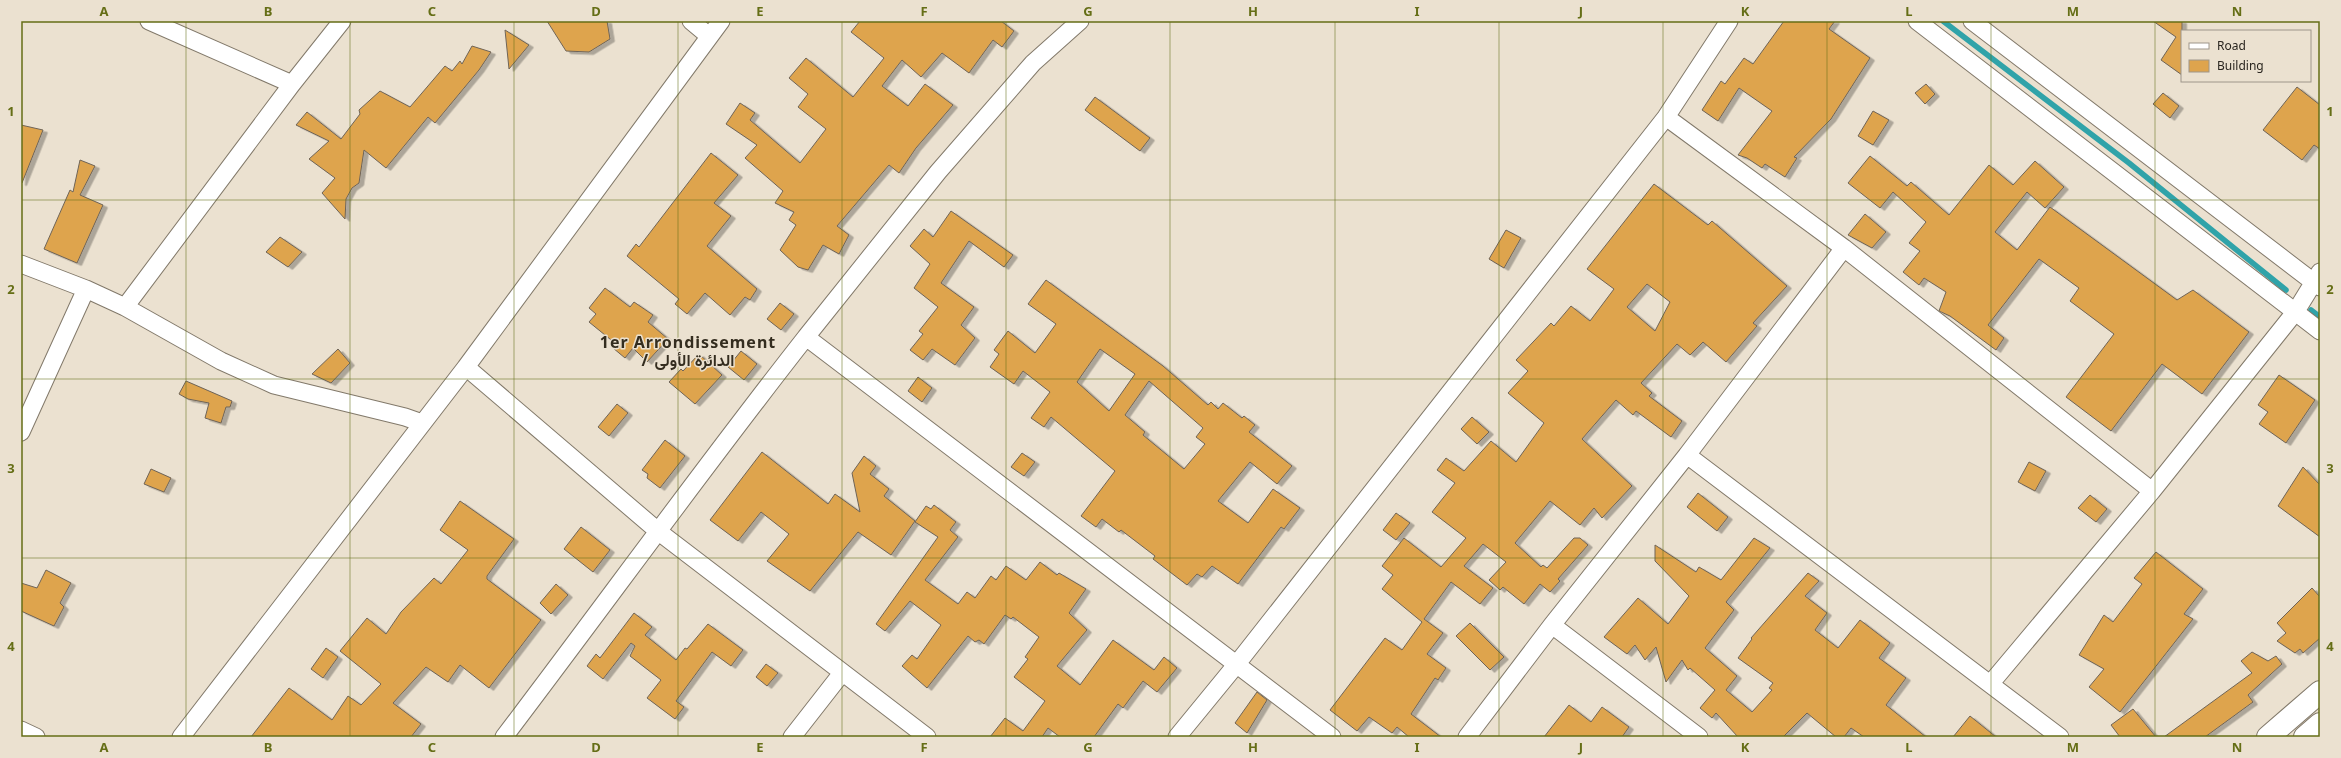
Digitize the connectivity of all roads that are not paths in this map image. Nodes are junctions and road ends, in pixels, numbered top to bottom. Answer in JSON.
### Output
{"nodes":[{"id":1,"x":150,"y":21,"type":"edge"},
{"id":2,"x":342,"y":21,"type":"edge"},
{"id":3,"x":691,"y":21,"type":"edge"},
{"id":4,"x":721,"y":21,"type":"edge"},
{"id":5,"x":1080,"y":21,"type":"edge"},
{"id":6,"x":1729,"y":21,"type":"edge"},
{"id":7,"x":1917,"y":21,"type":"edge"},
{"id":8,"x":1972,"y":21,"type":"edge"},
{"id":9,"x":709,"y":36,"type":"junction"},
{"id":10,"x":292,"y":84,"type":"junction"},
{"id":11,"x":1666,"y":117,"type":"junction"},
{"id":12,"x":1844,"y":248,"type":"junction"},
{"id":13,"x":21,"y":264,"type":"edge"},
{"id":14,"x":2318,"y":280,"type":"edge"},
{"id":15,"x":86,"y":289,"type":"junction"},
{"id":16,"x":125,"y":307,"type":"junction"},
{"id":17,"x":2296,"y":311,"type":"junction"},
{"id":18,"x":2320,"y":331,"type":"edge"},
{"id":19,"x":806,"y":337,"type":"junction"},
{"id":20,"x":466,"y":367,"type":"junction"},
{"id":21,"x":422,"y":423,"type":"junction"},
{"id":22,"x":21,"y":432,"type":"edge"},
{"id":23,"x":1687,"y":455,"type":"junction"},
{"id":24,"x":2152,"y":491,"type":"junction"},
{"id":25,"x":659,"y":532,"type":"junction"},
{"id":26,"x":1552,"y":625,"type":"junction"},
{"id":27,"x":1236,"y":665,"type":"junction"},
{"id":28,"x":842,"y":673,"type":"junction"},
{"id":29,"x":1991,"y":683,"type":"junction"},
{"id":30,"x":2320,"y":692,"type":"edge"},
{"id":31,"x":2320,"y":724,"type":"edge"},
{"id":32,"x":21,"y":730,"type":"edge"},
{"id":33,"x":36,"y":737,"type":"edge"},
{"id":34,"x":181,"y":737,"type":"edge"},
{"id":35,"x":504,"y":737,"type":"edge"},
{"id":36,"x":792,"y":737,"type":"edge"},
{"id":37,"x":928,"y":737,"type":"edge"},
{"id":38,"x":1177,"y":737,"type":"edge"},
{"id":39,"x":1332,"y":737,"type":"edge"},
{"id":40,"x":1467,"y":737,"type":"edge"},
{"id":41,"x":1699,"y":737,"type":"edge"},
{"id":42,"x":2060,"y":737,"type":"edge"},
{"id":43,"x":2268,"y":737,"type":"edge"},
{"id":44,"x":2305,"y":737,"type":"edge"}],
"edges":[{"from":1,"to":10,"type":"street"},
{"from":2,"to":10,"type":"street"},
{"from":3,"to":9,"type":"street"},
{"from":4,"to":9,"type":"street"},
{"from":5,"to":19,"type":"street"},
{"from":6,"to":11,"type":"street"},
{"from":7,"to":17,"type":"street"},
{"from":8,"to":14,"type":"street"},
{"from":9,"to":20,"type":"street"},
{"from":10,"to":16,"type":"street"},
{"from":11,"to":12,"type":"street"},
{"from":11,"to":27,"type":"street"},
{"from":12,"to":23,"type":"street"},
{"from":12,"to":24,"type":"street"},
{"from":13,"to":15,"type":"street"},
{"from":14,"to":17,"type":"street"},
{"from":15,"to":16,"type":"street"},
{"from":15,"to":22,"type":"street"},
{"from":16,"to":21,"type":"street"},
{"from":17,"to":18,"type":"street"},
{"from":17,"to":24,"type":"street"},
{"from":19,"to":25,"type":"street"},
{"from":19,"to":27,"type":"street"},
{"from":20,"to":21,"type":"street"},
{"from":20,"to":25,"type":"street"},
{"from":21,"to":34,"type":"street"},
{"from":23,"to":26,"type":"street"},
{"from":23,"to":29,"type":"street"},
{"from":24,"to":29,"type":"street"},
{"from":25,"to":28,"type":"street"},
{"from":25,"to":35,"type":"street"},
{"from":26,"to":40,"type":"street"},
{"from":26,"to":41,"type":"street"},
{"from":27,"to":38,"type":"street"},
{"from":27,"to":39,"type":"street"},
{"from":28,"to":36,"type":"street"},
{"from":28,"to":37,"type":"street"},
{"from":29,"to":42,"type":"street"},
{"from":30,"to":43,"type":"street"},
{"from":31,"to":44,"type":"street"},
{"from":32,"to":33,"type":"street"}]}
